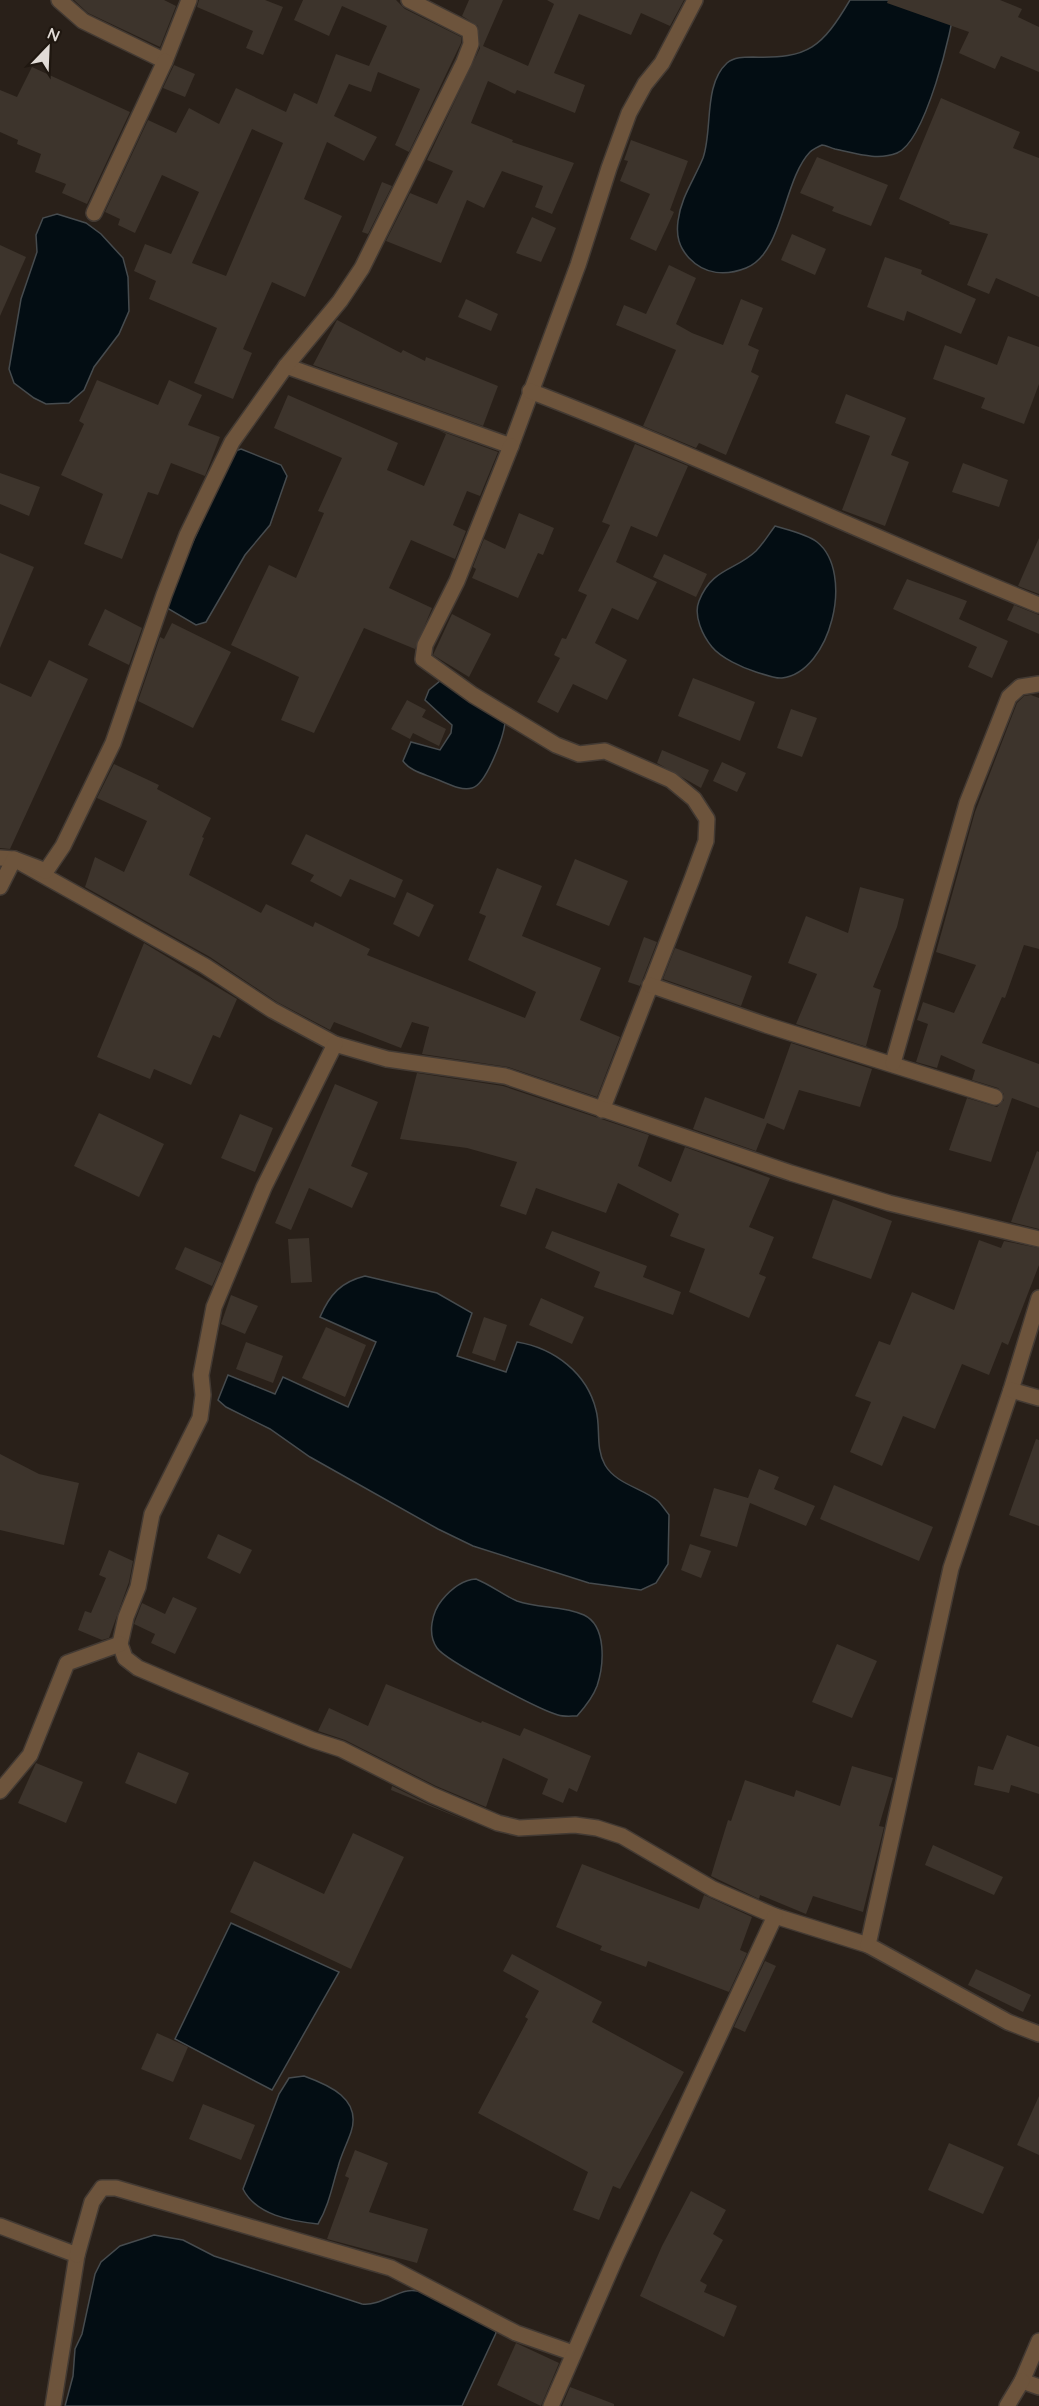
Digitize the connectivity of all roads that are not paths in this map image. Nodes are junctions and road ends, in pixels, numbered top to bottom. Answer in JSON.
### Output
{"nodes":[{"id":1,"x":59,"y":0,"type":"edge"},
{"id":2,"x":189,"y":0,"type":"edge"},
{"id":3,"x":410,"y":0,"type":"edge"},
{"id":4,"x":695,"y":0,"type":"edge"},
{"id":5,"x":165,"y":61,"type":"junction"},
{"id":6,"x":94,"y":213,"type":"dead end"},
{"id":7,"x":285,"y":366,"type":"junction"},
{"id":8,"x":530,"y":391,"type":"junction"},
{"id":9,"x":511,"y":446,"type":"junction"},
{"id":10,"x":1039,"y":605,"type":"edge"},
{"id":11,"x":1039,"y":684,"type":"edge"},
{"id":12,"x":7,"y":859,"type":"edge"},
{"id":13,"x":0,"y":887,"type":"edge"},
{"id":14,"x":650,"y":985,"type":"junction"},
{"id":15,"x":335,"y":1044,"type":"junction"},
{"id":16,"x":892,"y":1064,"type":"junction"},
{"id":17,"x":995,"y":1097,"type":"dead end"},
{"id":18,"x":602,"y":1110,"type":"junction"},
{"id":19,"x":1039,"y":1239,"type":"edge"},
{"id":20,"x":1039,"y":1298,"type":"edge"},
{"id":21,"x":1011,"y":1390,"type":"junction"},
{"id":22,"x":1039,"y":1398,"type":"edge"},
{"id":23,"x":120,"y":1644,"type":"junction"},
{"id":24,"x":0,"y":1791,"type":"edge"},
{"id":25,"x":775,"y":1916,"type":"junction"},
{"id":26,"x":868,"y":1945,"type":"junction"},
{"id":27,"x":1039,"y":2034,"type":"edge"},
{"id":28,"x":0,"y":2226,"type":"edge"},
{"id":29,"x":77,"y":2255,"type":"junction"},
{"id":30,"x":1039,"y":2341,"type":"edge"},
{"id":31,"x":573,"y":2353,"type":"junction"},
{"id":32,"x":1022,"y":2381,"type":"junction"},
{"id":33,"x":1039,"y":2387,"type":"edge"},
{"id":34,"x":53,"y":2406,"type":"edge"},
{"id":35,"x":551,"y":2406,"type":"edge"},
{"id":36,"x":1007,"y":2406,"type":"edge"}],
"edges":[{"from":1,"to":5,"type":"street"},
{"from":2,"to":5,"type":"street"},
{"from":3,"to":7,"type":"street"},
{"from":4,"to":8,"type":"street"},
{"from":5,"to":6,"type":"street"},
{"from":7,"to":9,"type":"street"},
{"from":7,"to":12,"type":"street"},
{"from":8,"to":9,"type":"street"},
{"from":8,"to":10,"type":"street"},
{"from":9,"to":14,"type":"street"},
{"from":11,"to":16,"type":"street"},
{"from":12,"to":13,"type":"street"},
{"from":12,"to":15,"type":"street"},
{"from":14,"to":16,"type":"street"},
{"from":14,"to":18,"type":"street"},
{"from":15,"to":18,"type":"street"},
{"from":15,"to":23,"type":"street"},
{"from":16,"to":17,"type":"street"},
{"from":18,"to":19,"type":"street"},
{"from":20,"to":21,"type":"street"},
{"from":21,"to":22,"type":"street"},
{"from":21,"to":26,"type":"street"},
{"from":23,"to":24,"type":"street"},
{"from":23,"to":25,"type":"street"},
{"from":25,"to":26,"type":"street"},
{"from":25,"to":31,"type":"street"},
{"from":26,"to":27,"type":"street"},
{"from":28,"to":29,"type":"street"},
{"from":29,"to":31,"type":"street"},
{"from":29,"to":34,"type":"street"},
{"from":30,"to":32,"type":"street"},
{"from":31,"to":35,"type":"street"},
{"from":32,"to":33,"type":"street"},
{"from":32,"to":36,"type":"street"}]}
